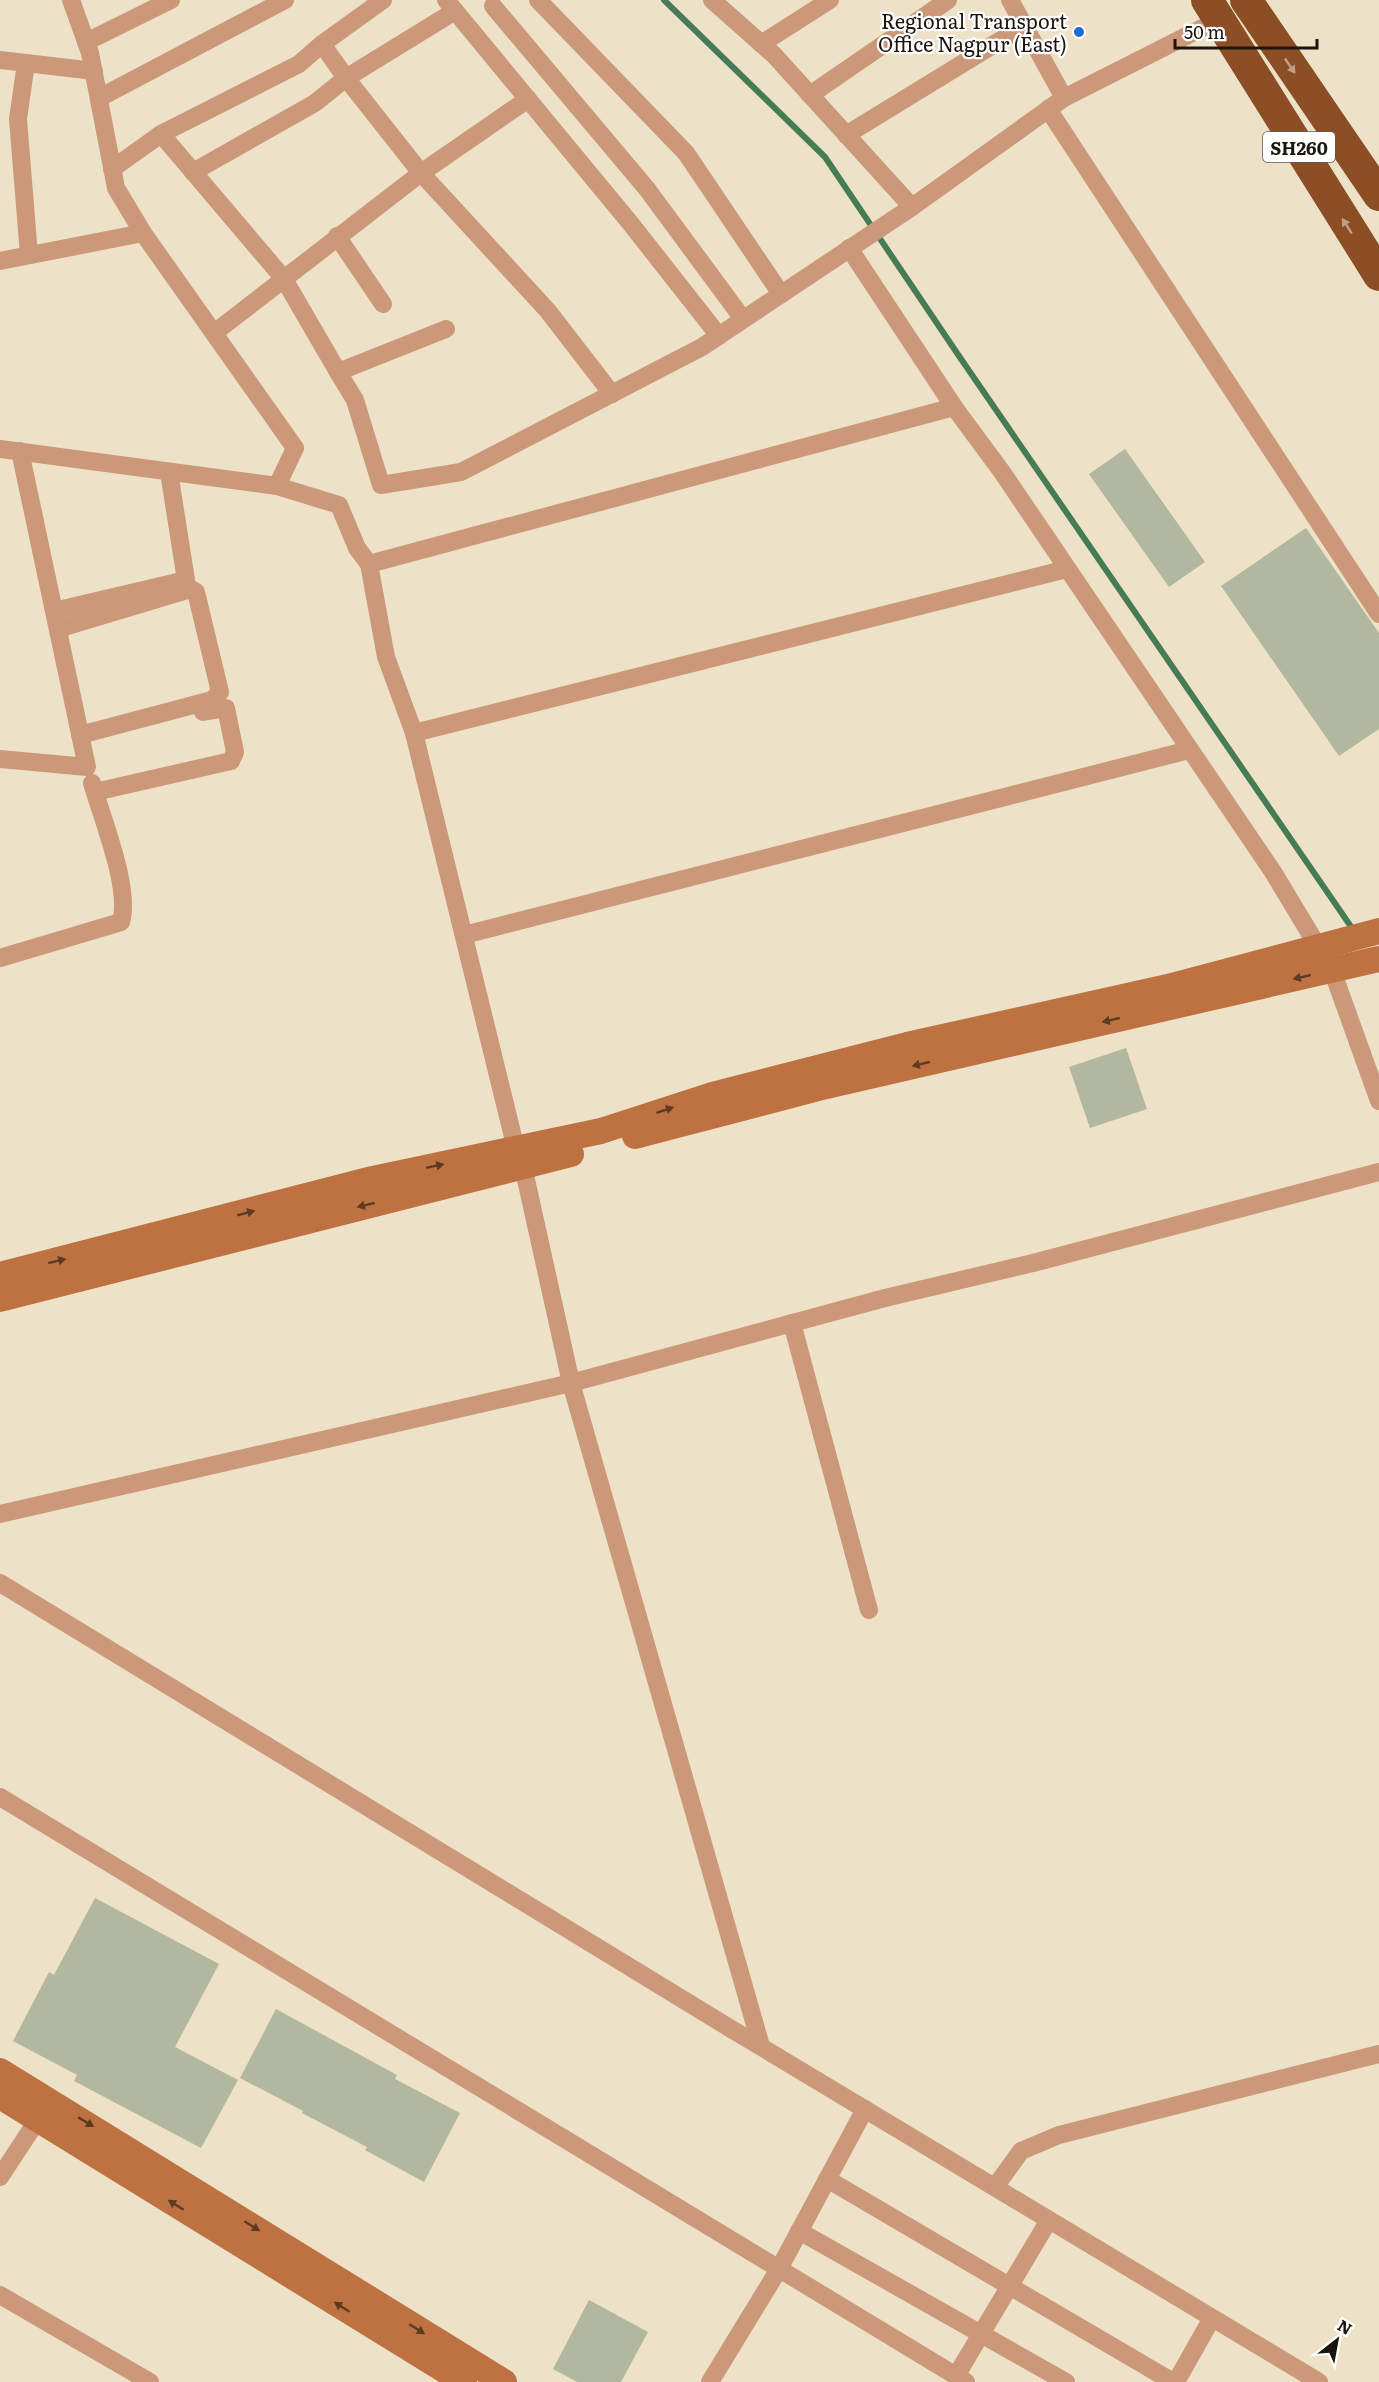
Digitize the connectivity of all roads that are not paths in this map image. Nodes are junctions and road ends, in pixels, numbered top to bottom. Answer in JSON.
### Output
{"nodes":[{"id":1,"x":71,"y":0,"type":"edge"},
{"id":2,"x":171,"y":0,"type":"edge"},
{"id":3,"x":383,"y":0,"type":"edge"},
{"id":4,"x":538,"y":0,"type":"edge"},
{"id":5,"x":713,"y":0,"type":"edge"},
{"id":6,"x":830,"y":0,"type":"edge"},
{"id":7,"x":948,"y":0,"type":"edge"},
{"id":8,"x":1010,"y":0,"type":"edge"},
{"id":9,"x":1246,"y":0,"type":"edge"},
{"id":10,"x":282,"y":1,"type":"edge"},
{"id":11,"x":451,"y":6,"type":"edge"},
{"id":12,"x":493,"y":6,"type":"dead end"},
{"id":13,"x":1213,"y":9,"type":"edge"},
{"id":14,"x":1024,"y":26,"type":"junction"},
{"id":15,"x":86,"y":42,"type":"junction"},
{"id":16,"x":322,"y":44,"type":"junction"},
{"id":17,"x":761,"y":44,"type":"junction"},
{"id":18,"x":0,"y":60,"type":"edge"},
{"id":19,"x":26,"y":63,"type":"junction"},
{"id":20,"x":94,"y":71,"type":"junction"},
{"id":21,"x":345,"y":78,"type":"junction"},
{"id":22,"x":810,"y":95,"type":"junction"},
{"id":23,"x":99,"y":98,"type":"junction"},
{"id":24,"x":1064,"y":98,"type":"junction"},
{"id":25,"x":528,"y":99,"type":"junction"},
{"id":26,"x":1048,"y":109,"type":"junction"},
{"id":27,"x":161,"y":134,"type":"junction"},
{"id":28,"x":846,"y":135,"type":"junction"},
{"id":29,"x":112,"y":169,"type":"junction"},
{"id":30,"x":193,"y":172,"type":"junction"},
{"id":31,"x":421,"y":173,"type":"junction"},
{"id":32,"x":1379,"y":195,"type":"edge"},
{"id":33,"x":912,"y":207,"type":"junction"},
{"id":34,"x":143,"y":233,"type":"junction"},
{"id":35,"x":337,"y":236,"type":"junction"},
{"id":36,"x":849,"y":248,"type":"junction"},
{"id":37,"x":29,"y":255,"type":"junction"},
{"id":38,"x":0,"y":261,"type":"edge"},
{"id":39,"x":1379,"y":275,"type":"edge"},
{"id":40,"x":284,"y":279,"type":"junction"},
{"id":41,"x":781,"y":294,"type":"junction"},
{"id":42,"x":382,"y":304,"type":"dead end"},
{"id":43,"x":743,"y":319,"type":"junction"},
{"id":44,"x":446,"y":329,"type":"dead end"},
{"id":45,"x":214,"y":333,"type":"junction"},
{"id":46,"x":719,"y":336,"type":"junction"},
{"id":47,"x":338,"y":372,"type":"junction"},
{"id":48,"x":612,"y":394,"type":"junction"},
{"id":49,"x":954,"y":407,"type":"junction"},
{"id":50,"x":0,"y":448,"type":"edge"},
{"id":51,"x":21,"y":451,"type":"junction"},
{"id":52,"x":169,"y":472,"type":"junction"},
{"id":53,"x":278,"y":486,"type":"junction"},
{"id":54,"x":369,"y":564,"type":"junction"},
{"id":55,"x":1067,"y":569,"type":"junction"},
{"id":56,"x":54,"y":611,"type":"junction"},
{"id":57,"x":1379,"y":614,"type":"edge"},
{"id":58,"x":58,"y":629,"type":"junction"},
{"id":59,"x":414,"y":733,"type":"junction"},
{"id":60,"x":81,"y":740,"type":"junction"},
{"id":61,"x":1189,"y":750,"type":"junction"},
{"id":62,"x":0,"y":759,"type":"edge"},
{"id":63,"x":87,"y":767,"type":"junction"},
{"id":64,"x":95,"y":792,"type":"junction"},
{"id":65,"x":1379,"y":932,"type":"edge"},
{"id":66,"x":464,"y":935,"type":"junction"},
{"id":67,"x":1317,"y":948,"type":"junction"},
{"id":68,"x":0,"y":958,"type":"edge"},
{"id":69,"x":1379,"y":959,"type":"edge"},
{"id":70,"x":1332,"y":970,"type":"junction"},
{"id":71,"x":1379,"y":1101,"type":"edge"},
{"id":72,"x":519,"y":1158,"type":"junction"},
{"id":73,"x":1379,"y":1172,"type":"edge"},
{"id":74,"x":0,"y":1275,"type":"edge"},
{"id":75,"x":0,"y":1299,"type":"edge"},
{"id":76,"x":792,"y":1323,"type":"junction"},
{"id":77,"x":571,"y":1383,"type":"junction"},
{"id":78,"x":0,"y":1514,"type":"edge"},
{"id":79,"x":0,"y":1583,"type":"edge"},
{"id":80,"x":868,"y":1610,"type":"dead end"},
{"id":81,"x":0,"y":1797,"type":"edge"},
{"id":82,"x":761,"y":2046,"type":"junction"},
{"id":83,"x":1379,"y":2054,"type":"edge"},
{"id":84,"x":0,"y":2070,"type":"edge"},
{"id":85,"x":0,"y":2097,"type":"edge"},
{"id":86,"x":865,"y":2109,"type":"junction"},
{"id":87,"x":44,"y":2110,"type":"junction"},
{"id":88,"x":0,"y":2177,"type":"edge"},
{"id":89,"x":827,"y":2179,"type":"junction"},
{"id":90,"x":995,"y":2187,"type":"junction"},
{"id":91,"x":1049,"y":2220,"type":"junction"},
{"id":92,"x":799,"y":2231,"type":"junction"},
{"id":93,"x":779,"y":2268,"type":"junction"},
{"id":94,"x":1009,"y":2287,"type":"junction"},
{"id":95,"x":0,"y":2295,"type":"edge"},
{"id":96,"x":1212,"y":2318,"type":"junction"},
{"id":97,"x":981,"y":2334,"type":"junction"},
{"id":98,"x":961,"y":2379,"type":"edge"},
{"id":99,"x":150,"y":2382,"type":"edge"},
{"id":100,"x":464,"y":2382,"type":"edge"},
{"id":101,"x":504,"y":2382,"type":"edge"},
{"id":102,"x":710,"y":2382,"type":"edge"},
{"id":103,"x":1066,"y":2382,"type":"edge"},
{"id":104,"x":1175,"y":2382,"type":"edge"},
{"id":105,"x":1319,"y":2382,"type":"edge"}],
"edges":[{"from":1,"to":15,"type":"street"},
{"from":2,"to":15,"type":"street"},
{"from":3,"to":16,"type":"street"},
{"from":4,"to":41,"type":"street"},
{"from":5,"to":17,"type":"street"},
{"from":6,"to":17,"type":"street"},
{"from":7,"to":22,"type":"street"},
{"from":8,"to":14,"type":"street"},
{"from":9,"to":32,"type":"highway","one_way":true},
{"from":10,"to":23,"type":"street"},
{"from":11,"to":21,"type":"street"},
{"from":11,"to":25,"type":"street"},
{"from":12,"to":43,"type":"street"},
{"from":13,"to":24,"type":"street"},
{"from":39,"to":13,"type":"highway","number":"SH260","one_way":true},
{"from":14,"to":24,"type":"street"},
{"from":14,"to":28,"type":"street"},
{"from":15,"to":20,"type":"street"},
{"from":16,"to":21,"type":"street"},
{"from":16,"to":27,"type":"street"},
{"from":17,"to":22,"type":"street"},
{"from":18,"to":19,"type":"street"},
{"from":19,"to":20,"type":"street"},
{"from":19,"to":37,"type":"street"},
{"from":20,"to":23,"type":"street"},
{"from":21,"to":30,"type":"street"},
{"from":21,"to":31,"type":"street"},
{"from":22,"to":28,"type":"street"},
{"from":23,"to":29,"type":"street"},
{"from":24,"to":26,"type":"street"},
{"from":25,"to":31,"type":"street"},
{"from":25,"to":46,"type":"street"},
{"from":26,"to":33,"type":"street"},
{"from":26,"to":57,"type":"street"},
{"from":27,"to":29,"type":"street"},
{"from":27,"to":30,"type":"street"},
{"from":28,"to":33,"type":"street"},
{"from":29,"to":34,"type":"street"},
{"from":30,"to":40,"type":"street"},
{"from":31,"to":35,"type":"street"},
{"from":31,"to":48,"type":"street"},
{"from":33,"to":36,"type":"street"},
{"from":34,"to":37,"type":"street"},
{"from":34,"to":45,"type":"street"},
{"from":35,"to":40,"type":"street"},
{"from":35,"to":42,"type":"street"},
{"from":36,"to":41,"type":"street"},
{"from":36,"to":49,"type":"street"},
{"from":37,"to":38,"type":"street"},
{"from":40,"to":45,"type":"street"},
{"from":40,"to":47,"type":"street"},
{"from":41,"to":43,"type":"street"},
{"from":43,"to":46,"type":"street"},
{"from":44,"to":47,"type":"street"},
{"from":45,"to":53,"type":"street"},
{"from":46,"to":48,"type":"street"},
{"from":47,"to":48,"type":"street"},
{"from":49,"to":54,"type":"street"},
{"from":49,"to":55,"type":"street"},
{"from":50,"to":51,"type":"street"},
{"from":51,"to":52,"type":"street"},
{"from":51,"to":56,"type":"street"},
{"from":52,"to":53,"type":"street"},
{"from":52,"to":56,"type":"street"},
{"from":53,"to":54,"type":"street"},
{"from":54,"to":59,"type":"street"},
{"from":55,"to":59,"type":"street"},
{"from":55,"to":61,"type":"street"},
{"from":56,"to":58,"type":"street"},
{"from":58,"to":60,"type":"street"},
{"from":58,"to":60,"type":"street"},
{"from":59,"to":66,"type":"street"},
{"from":60,"to":63,"type":"street"},
{"from":60,"to":64,"type":"street"},
{"from":61,"to":66,"type":"street"},
{"from":61,"to":67,"type":"street"},
{"from":62,"to":63,"type":"street"},
{"from":63,"to":64,"type":"street"},
{"from":64,"to":68,"type":"street"},
{"from":65,"to":67,"type":"street"},
{"from":66,"to":72,"type":"street"},
{"from":67,"to":70,"type":"street"},
{"from":72,"to":67,"type":"street","one_way":true},
{"from":69,"to":70,"type":"street"},
{"from":70,"to":71,"type":"street"},
{"from":70,"to":72,"type":"street","one_way":true},
{"from":74,"to":72,"type":"street","one_way":true},
{"from":72,"to":75,"type":"street","one_way":true},
{"from":72,"to":77,"type":"street"},
{"from":73,"to":76,"type":"street"},
{"from":76,"to":77,"type":"street"},
{"from":76,"to":80,"type":"street"},
{"from":77,"to":78,"type":"street"},
{"from":77,"to":82,"type":"street"},
{"from":79,"to":82,"type":"street"},
{"from":81,"to":93,"type":"street"},
{"from":82,"to":86,"type":"street"},
{"from":83,"to":90,"type":"street"},
{"from":84,"to":87,"type":"street"},
{"from":85,"to":87,"type":"street"},
{"from":86,"to":89,"type":"street"},
{"from":86,"to":90,"type":"street"},
{"from":87,"to":88,"type":"street"},
{"from":100,"to":87,"type":"street","one_way":true},
{"from":87,"to":101,"type":"street","one_way":true},
{"from":89,"to":92,"type":"street"},
{"from":89,"to":94,"type":"street"},
{"from":90,"to":91,"type":"street"},
{"from":91,"to":94,"type":"street"},
{"from":91,"to":96,"type":"street"},
{"from":92,"to":93,"type":"street"},
{"from":92,"to":97,"type":"street"},
{"from":93,"to":98,"type":"street"},
{"from":93,"to":102,"type":"street"},
{"from":94,"to":97,"type":"street"},
{"from":94,"to":104,"type":"street"},
{"from":95,"to":99,"type":"street"},
{"from":96,"to":104,"type":"street"},
{"from":96,"to":105,"type":"street"},
{"from":97,"to":98,"type":"street"},
{"from":97,"to":103,"type":"street"}]}
